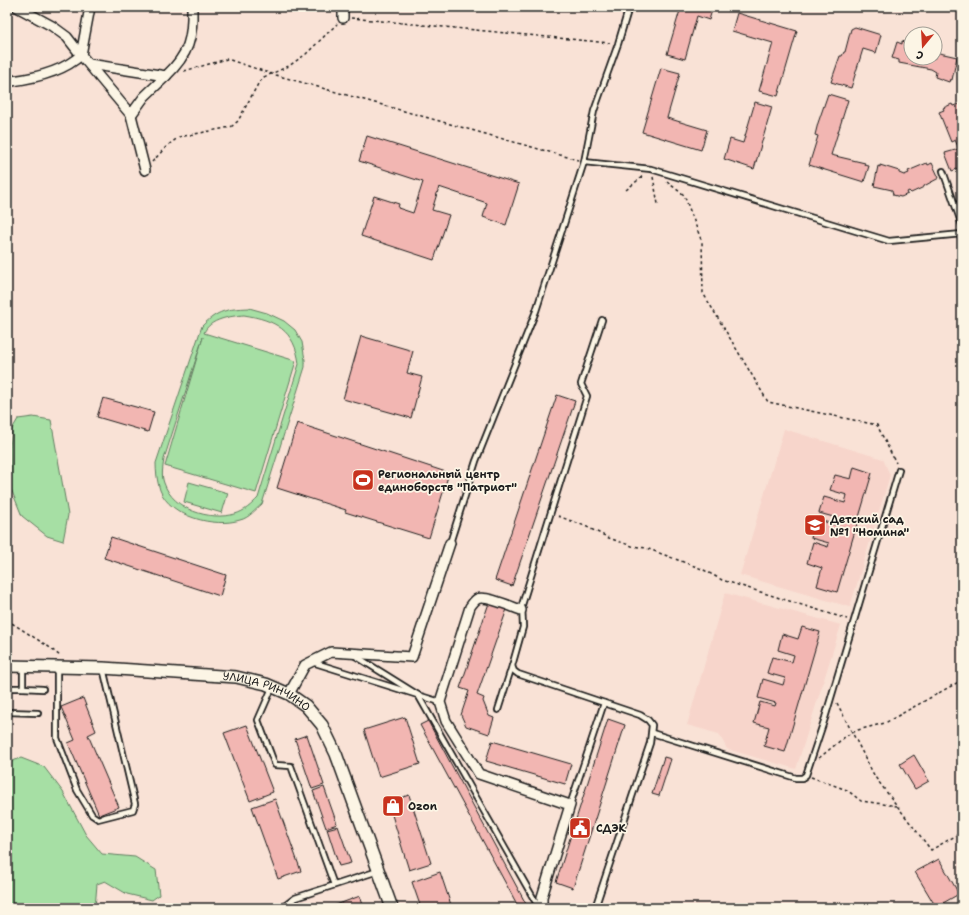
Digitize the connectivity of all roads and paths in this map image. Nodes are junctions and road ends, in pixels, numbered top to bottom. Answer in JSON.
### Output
{"nodes":[{"id":1,"x":17,"y":7,"type":"edge"},
{"id":2,"x":90,"y":7,"type":"edge"},
{"id":3,"x":192,"y":7,"type":"edge"},
{"id":4,"x":343,"y":7,"type":"edge"},
{"id":5,"x":629,"y":7,"type":"edge"},
{"id":6,"x":343,"y":18,"type":"junction"},
{"id":7,"x":618,"y":44,"type":"junction"},
{"id":8,"x":81,"y":55,"type":"junction"},
{"id":9,"x":89,"y":64,"type":"junction"},
{"id":10,"x":272,"y":74,"type":"junction"},
{"id":11,"x":166,"y":76,"type":"junction"},
{"id":12,"x":9,"y":79,"type":"edge"},
{"id":13,"x":131,"y":115,"type":"junction"},
{"id":14,"x":584,"y":162,"type":"junction"},
{"id":15,"x":651,"y":169,"type":"junction"},
{"id":16,"x":145,"y":170,"type":"joint"},
{"id":17,"x":943,"y":171,"type":"dead end"},
{"id":18,"x":626,"y":190,"type":"dead end"},
{"id":19,"x":658,"y":204,"type":"dead end"},
{"id":20,"x":962,"y":225,"type":"edge"},
{"id":21,"x":962,"y":234,"type":"edge"},
{"id":22,"x":602,"y":320,"type":"dead end"},
{"id":23,"x":899,"y":470,"type":"joint"},
{"id":24,"x":550,"y":513,"type":"junction"},
{"id":25,"x":450,"y":543,"type":"joint"},
{"id":26,"x":521,"y":610,"type":"junction"},
{"id":27,"x":7,"y":620,"type":"edge"},
{"id":28,"x":854,"y":621,"type":"junction"},
{"id":29,"x":351,"y":653,"type":"junction"},
{"id":30,"x":312,"y":662,"type":"junction"},
{"id":31,"x":7,"y":666,"type":"edge"},
{"id":32,"x":24,"y":666,"type":"junction"},
{"id":33,"x":57,"y":666,"type":"junction"},
{"id":34,"x":71,"y":666,"type":"junction"},
{"id":35,"x":512,"y":666,"type":"junction"},
{"id":36,"x":103,"y":668,"type":"junction"},
{"id":37,"x":962,"y":680,"type":"edge"},
{"id":38,"x":272,"y":687,"type":"junction"},
{"id":39,"x":835,"y":687,"type":"junction"},
{"id":40,"x":7,"y":688,"type":"edge"},
{"id":41,"x":23,"y":688,"type":"junction"},
{"id":42,"x":43,"y":689,"type":"dead end"},
{"id":43,"x":290,"y":694,"type":"junction"},
{"id":44,"x":418,"y":695,"type":"junction"},
{"id":45,"x":440,"y":702,"type":"junction"},
{"id":46,"x":604,"y":703,"type":"junction"},
{"id":47,"x":498,"y":710,"type":"dead end"},
{"id":48,"x":7,"y":712,"type":"edge"},
{"id":49,"x":38,"y":713,"type":"dead end"},
{"id":50,"x":853,"y":732,"type":"junction"},
{"id":51,"x":652,"y":733,"type":"junction"},
{"id":52,"x":810,"y":764,"type":"junction"},
{"id":53,"x":806,"y":775,"type":"junction"},
{"id":54,"x":570,"y":805,"type":"junction"},
{"id":55,"x":897,"y":806,"type":"junction"},
{"id":56,"x":962,"y":832,"type":"edge"},
{"id":57,"x":379,"y":870,"type":"junction"},
{"id":58,"x":334,"y":885,"type":"junction"},
{"id":59,"x":282,"y":908,"type":"edge"},
{"id":60,"x":392,"y":908,"type":"edge"},
{"id":61,"x":539,"y":908,"type":"edge"},
{"id":62,"x":545,"y":908,"type":"edge"},
{"id":63,"x":595,"y":908,"type":"edge"}],
"edges":[{"from":1,"to":8,"type":"street"},
{"from":2,"to":8,"type":"street"},
{"from":3,"to":11,"type":"street"},
{"from":4,"to":6,"type":"street"},
{"from":5,"to":7,"type":"lane"},
{"from":6,"to":7,"type":"path"},
{"from":6,"to":10,"type":"path"},
{"from":7,"to":14,"type":"lane"},
{"from":8,"to":9,"type":"street"},
{"from":8,"to":12,"type":"street"},
{"from":9,"to":11,"type":"street"},
{"from":9,"to":13,"type":"street"},
{"from":10,"to":11,"type":"path"},
{"from":10,"to":14,"type":"path"},
{"from":10,"to":16,"type":"path"},
{"from":11,"to":13,"type":"street"},
{"from":13,"to":16,"type":"street"},
{"from":14,"to":15,"type":"lane"},
{"from":14,"to":25,"type":"lane"},
{"from":15,"to":18,"type":"path"},
{"from":15,"to":19,"type":"path"},
{"from":15,"to":21,"type":"lane"},
{"from":15,"to":23,"type":"path"},
{"from":17,"to":20,"type":"lane"},
{"from":22,"to":24,"type":"lane"},
{"from":23,"to":28,"type":"lane"},
{"from":24,"to":26,"type":"lane"},
{"from":24,"to":28,"type":"path"},
{"from":25,"to":29,"type":"street"},
{"from":26,"to":35,"type":"lane"},
{"from":26,"to":45,"type":"street"},
{"from":27,"to":34,"type":"path"},
{"from":28,"to":39,"type":"lane"},
{"from":29,"to":30,"type":"street"},
{"from":29,"to":44,"type":"lane"},
{"from":30,"to":43,"type":"street"},
{"from":30,"to":44,"type":"lane"},
{"from":31,"to":32,"type":"street","name":"УЛИЦА РИНЧИНО"},
{"from":32,"to":33,"type":"street","name":"УЛИЦА РИНЧИНО"},
{"from":32,"to":41,"type":"lane"},
{"from":33,"to":34,"type":"street","name":"УЛИЦА РИНЧИНО"},
{"from":33,"to":36,"type":"lane"},
{"from":34,"to":36,"type":"street","name":"УЛИЦА РИНЧИНО"},
{"from":35,"to":46,"type":"lane"},
{"from":35,"to":47,"type":"lane"},
{"from":36,"to":38,"type":"street","name":"УЛИЦА РИНЧИНО"},
{"from":37,"to":50,"type":"path"},
{"from":38,"to":43,"type":"street","name":"УЛИЦА РИНЧИНО"},
{"from":38,"to":58,"type":"lane"},
{"from":39,"to":50,"type":"path"},
{"from":39,"to":52,"type":"lane"},
{"from":40,"to":41,"type":"lane"},
{"from":41,"to":42,"type":"lane"},
{"from":43,"to":57,"type":"street","name":"УЛИЦА РИНЧИНО"},
{"from":44,"to":45,"type":"lane"},
{"from":44,"to":61,"type":"lane"},
{"from":45,"to":54,"type":"street"},
{"from":46,"to":51,"type":"lane"},
{"from":46,"to":54,"type":"lane"},
{"from":48,"to":49,"type":"lane"},
{"from":50,"to":52,"type":"path"},
{"from":50,"to":55,"type":"path"},
{"from":51,"to":53,"type":"lane"},
{"from":51,"to":63,"type":"lane"},
{"from":52,"to":53,"type":"lane"},
{"from":53,"to":55,"type":"path"},
{"from":54,"to":62,"type":"street"},
{"from":55,"to":56,"type":"path"},
{"from":57,"to":58,"type":"lane"},
{"from":57,"to":60,"type":"street","name":"УЛИЦА РИНЧИНО"},
{"from":58,"to":59,"type":"lane"}]}
